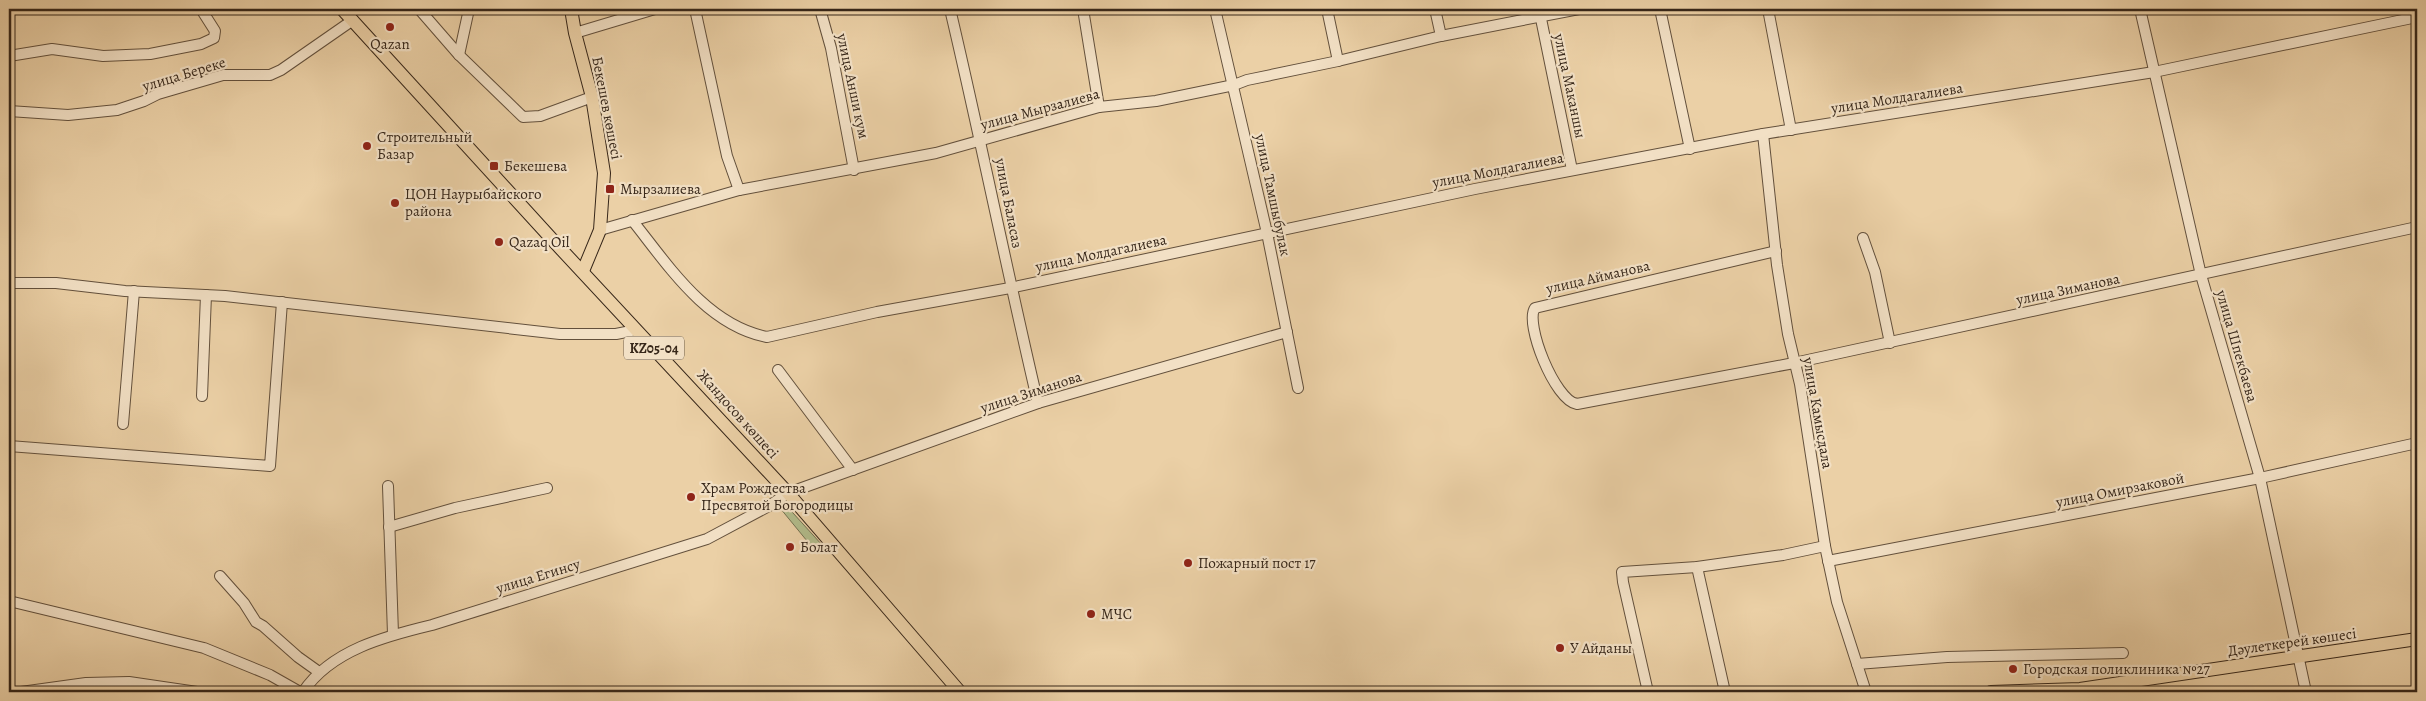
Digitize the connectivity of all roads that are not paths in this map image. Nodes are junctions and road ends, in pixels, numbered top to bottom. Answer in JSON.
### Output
{"nodes":[{"id":1,"x":201,"y":9,"type":"edge"},
{"id":2,"x":342,"y":9,"type":"edge"},
{"id":3,"x":419,"y":9,"type":"edge"},
{"id":4,"x":469,"y":9,"type":"edge"},
{"id":5,"x":571,"y":9,"type":"edge"},
{"id":6,"x":655,"y":9,"type":"edge"},
{"id":7,"x":695,"y":9,"type":"edge"},
{"id":8,"x":820,"y":9,"type":"edge"},
{"id":9,"x":950,"y":9,"type":"edge"},
{"id":10,"x":1083,"y":9,"type":"edge"},
{"id":11,"x":1215,"y":9,"type":"edge"},
{"id":12,"x":1327,"y":9,"type":"edge"},
{"id":13,"x":1435,"y":9,"type":"edge"},
{"id":14,"x":1579,"y":9,"type":"edge"},
{"id":15,"x":1660,"y":9,"type":"edge"},
{"id":16,"x":1768,"y":9,"type":"edge"},
{"id":17,"x":2140,"y":9,"type":"edge"},
{"id":18,"x":1540,"y":13,"type":"edge"},
{"id":19,"x":2417,"y":17,"type":"edge"},
{"id":20,"x":353,"y":20,"type":"junction"},
{"id":21,"x":575,"y":33,"type":"junction"},
{"id":22,"x":1441,"y":36,"type":"junction"},
{"id":23,"x":459,"y":55,"type":"junction"},
{"id":24,"x":9,"y":56,"type":"edge"},
{"id":25,"x":1338,"y":61,"type":"junction"},
{"id":26,"x":2154,"y":72,"type":"junction"},
{"id":27,"x":1234,"y":85,"type":"junction"},
{"id":28,"x":592,"y":97,"type":"junction"},
{"id":29,"x":1099,"y":107,"type":"junction"},
{"id":30,"x":9,"y":111,"type":"edge"},
{"id":31,"x":1791,"y":130,"type":"junction"},
{"id":32,"x":1763,"y":134,"type":"junction"},
{"id":33,"x":982,"y":140,"type":"junction"},
{"id":34,"x":1690,"y":149,"type":"junction"},
{"id":35,"x":854,"y":170,"type":"junction"},
{"id":36,"x":1572,"y":170,"type":"junction"},
{"id":37,"x":739,"y":190,"type":"junction"},
{"id":38,"x":632,"y":220,"type":"junction"},
{"id":39,"x":2417,"y":227,"type":"edge"},
{"id":40,"x":600,"y":230,"type":"junction"},
{"id":41,"x":1267,"y":233,"type":"junction"},
{"id":42,"x":1862,"y":238,"type":"dead end"},
{"id":43,"x":1776,"y":251,"type":"junction"},
{"id":44,"x":582,"y":271,"type":"junction"},
{"id":45,"x":2201,"y":275,"type":"junction"},
{"id":46,"x":9,"y":283,"type":"edge"},
{"id":47,"x":1010,"y":288,"type":"junction"},
{"id":48,"x":134,"y":291,"type":"junction"},
{"id":49,"x":206,"y":295,"type":"junction"},
{"id":50,"x":282,"y":302,"type":"junction"},
{"id":51,"x":636,"y":330,"type":"junction"},
{"id":52,"x":1287,"y":332,"type":"junction"},
{"id":53,"x":1890,"y":343,"type":"junction"},
{"id":54,"x":1794,"y":363,"type":"junction"},
{"id":55,"x":778,"y":370,"type":"dead end"},
{"id":56,"x":1724,"y":376,"type":"joint"},
{"id":57,"x":1298,"y":388,"type":"dead end"},
{"id":58,"x":202,"y":396,"type":"dead end"},
{"id":59,"x":1038,"y":403,"type":"junction"},
{"id":60,"x":123,"y":424,"type":"dead end"},
{"id":61,"x":2417,"y":442,"type":"edge"},
{"id":62,"x":9,"y":446,"type":"edge"},
{"id":63,"x":853,"y":470,"type":"junction"},
{"id":64,"x":2260,"y":478,"type":"junction"},
{"id":65,"x":388,"y":486,"type":"dead end"},
{"id":66,"x":547,"y":488,"type":"dead end"},
{"id":67,"x":788,"y":493,"type":"junction"},
{"id":68,"x":389,"y":528,"type":"junction"},
{"id":69,"x":1825,"y":546,"type":"junction"},
{"id":70,"x":1828,"y":561,"type":"junction"},
{"id":71,"x":1697,"y":567,"type":"junction"},
{"id":72,"x":220,"y":576,"type":"dead end"},
{"id":73,"x":9,"y":601,"type":"edge"},
{"id":74,"x":393,"y":634,"type":"junction"},
{"id":75,"x":2417,"y":639,"type":"edge"},
{"id":76,"x":2123,"y":653,"type":"dead end"},
{"id":77,"x":2298,"y":658,"type":"junction"},
{"id":78,"x":1857,"y":664,"type":"junction"},
{"id":79,"x":320,"y":672,"type":"junction"},
{"id":80,"x":957,"y":687,"type":"edge"},
{"id":81,"x":21,"y":692,"type":"edge"},
{"id":82,"x":197,"y":692,"type":"edge"},
{"id":83,"x":301,"y":692,"type":"edge"},
{"id":84,"x":969,"y":692,"type":"edge"},
{"id":85,"x":1648,"y":692,"type":"edge"},
{"id":86,"x":1725,"y":692,"type":"edge"},
{"id":87,"x":1866,"y":692,"type":"edge"},
{"id":88,"x":1991,"y":692,"type":"edge"},
{"id":89,"x":2306,"y":692,"type":"edge"}],
"edges":[{"from":1,"to":24,"type":"street"},
{"from":2,"to":20,"type":"main road","name":"Жандосов көшесі","number":"KZ05-04"},
{"from":3,"to":23,"type":"street"},
{"from":4,"to":23,"type":"street"},
{"from":5,"to":21,"type":"main road","name":"Бекешев көшесі"},
{"from":6,"to":21,"type":"street"},
{"from":7,"to":37,"type":"street"},
{"from":8,"to":35,"type":"street","name":"улица Анши кум"},
{"from":9,"to":33,"type":"street","name":"улица Баласаз"},
{"from":10,"to":29,"type":"street"},
{"from":11,"to":27,"type":"street","name":"улица Тамшыбулак"},
{"from":12,"to":25,"type":"street"},
{"from":13,"to":22,"type":"street"},
{"from":14,"to":18,"type":"street","name":"улица Мырзалиева"},
{"from":15,"to":34,"type":"street"},
{"from":16,"to":31,"type":"street"},
{"from":17,"to":26,"type":"street","name":"улица Шпекбаева"},
{"from":18,"to":22,"type":"street","name":"улица Мырзалиева"},
{"from":18,"to":36,"type":"street","name":"улица Маканшы"},
{"from":19,"to":26,"type":"street","name":"улица Молдагалиева"},
{"from":20,"to":30,"type":"street","name":"улица Береке"},
{"from":20,"to":44,"type":"main road","name":"Жандосов көшесі","number":"KZ05-04"},
{"from":21,"to":28,"type":"main road","name":"Бекешев көшесі"},
{"from":22,"to":25,"type":"street","name":"улица Мырзалиева"},
{"from":23,"to":28,"type":"street"},
{"from":25,"to":27,"type":"street","name":"улица Мырзалиева"},
{"from":26,"to":31,"type":"street","name":"улица Молдагалиева"},
{"from":26,"to":45,"type":"street","name":"улица Шпекбаева"},
{"from":27,"to":29,"type":"street","name":"улица Мырзалиева"},
{"from":27,"to":41,"type":"street","name":"улица Тамшыбулак"},
{"from":28,"to":40,"type":"main road","name":"Бекешев көшесі"},
{"from":29,"to":33,"type":"street","name":"улица Мырзалиева"},
{"from":31,"to":32,"type":"street","name":"улица Молдагалиева"},
{"from":32,"to":34,"type":"street","name":"улица Молдагалиева"},
{"from":32,"to":43,"type":"street","name":"улица Камысдала"},
{"from":33,"to":35,"type":"street","name":"улица Мырзалиева"},
{"from":33,"to":47,"type":"street","name":"улица Баласаз"},
{"from":34,"to":36,"type":"street","name":"улица Молдагалиева"},
{"from":35,"to":37,"type":"street","name":"улица Мырзалиева"},
{"from":36,"to":41,"type":"street","name":"улица Молдагалиева"},
{"from":37,"to":38,"type":"street","name":"улица Мырзалиева"},
{"from":38,"to":40,"type":"street","name":"улица Мырзалиева"},
{"from":38,"to":47,"type":"street","name":"улица Молдагалиева"},
{"from":39,"to":45,"type":"street","name":"улица Зиманова"},
{"from":40,"to":44,"type":"main road","name":"Бекешев көшесі"},
{"from":41,"to":47,"type":"street","name":"улица Молдагалиева"},
{"from":41,"to":52,"type":"street","name":"улица Тамшыбулак"},
{"from":42,"to":53,"type":"street"},
{"from":43,"to":54,"type":"street","name":"улица Камысдала"},
{"from":43,"to":56,"type":"street","name":"улица Айманова"},
{"from":44,"to":51,"type":"main road","name":"Жандосов көшесі","number":"KZ05-04"},
{"from":45,"to":53,"type":"street","name":"улица Зиманова"},
{"from":45,"to":64,"type":"street","name":"улица Шпекбаева"},
{"from":46,"to":48,"type":"street"},
{"from":47,"to":59,"type":"street","name":"улица Баласаз"},
{"from":48,"to":49,"type":"street"},
{"from":48,"to":60,"type":"street"},
{"from":49,"to":50,"type":"street"},
{"from":49,"to":58,"type":"street"},
{"from":50,"to":51,"type":"street"},
{"from":50,"to":62,"type":"street"},
{"from":51,"to":67,"type":"main road","name":"Жандосов көшесі","number":"KZ05-04"},
{"from":52,"to":57,"type":"street","name":"улица Тамшыбулак"},
{"from":52,"to":59,"type":"street","name":"улица Зиманова"},
{"from":53,"to":54,"type":"street","name":"улица Зиманова"},
{"from":54,"to":56,"type":"street","name":"улица Зиманова"},
{"from":54,"to":69,"type":"street","name":"улица Камысдала"},
{"from":55,"to":63,"type":"street"},
{"from":59,"to":63,"type":"street","name":"улица Зиманова"},
{"from":61,"to":64,"type":"street","name":"улица Омирзаковой"},
{"from":63,"to":67,"type":"street","name":"улица Зиманова"},
{"from":64,"to":70,"type":"street","name":"улица Омирзаковой"},
{"from":64,"to":77,"type":"street","name":"улица Шпекбаева"},
{"from":65,"to":68,"type":"street"},
{"from":66,"to":68,"type":"street"},
{"from":67,"to":74,"type":"street","name":"улица Егинсу"},
{"from":67,"to":80,"type":"main road","name":"Жандосов көшесі","number":"KZ05-04"},
{"from":68,"to":74,"type":"street"},
{"from":69,"to":70,"type":"street","name":"улица Камысдала"},
{"from":69,"to":71,"type":"street"},
{"from":70,"to":78,"type":"street","name":"улица Камысдала"},
{"from":71,"to":85,"type":"street"},
{"from":71,"to":86,"type":"street"},
{"from":72,"to":79,"type":"street"},
{"from":73,"to":83,"type":"street"},
{"from":74,"to":79,"type":"street","name":"улица Егинсу"},
{"from":75,"to":77,"type":"main road","name":"Дәулеткерей көшесі"},
{"from":76,"to":78,"type":"street"},
{"from":77,"to":88,"type":"main road","name":"Дәулеткерей көшесі"},
{"from":77,"to":89,"type":"street","name":"улица Шпекбаева"},
{"from":78,"to":87,"type":"street","name":"улица Камысдала"},
{"from":79,"to":83,"type":"street","name":"улица Егинсу"},
{"from":80,"to":84,"type":"main road","name":"Жандосов көшесі"},
{"from":81,"to":82,"type":"street"}]}
